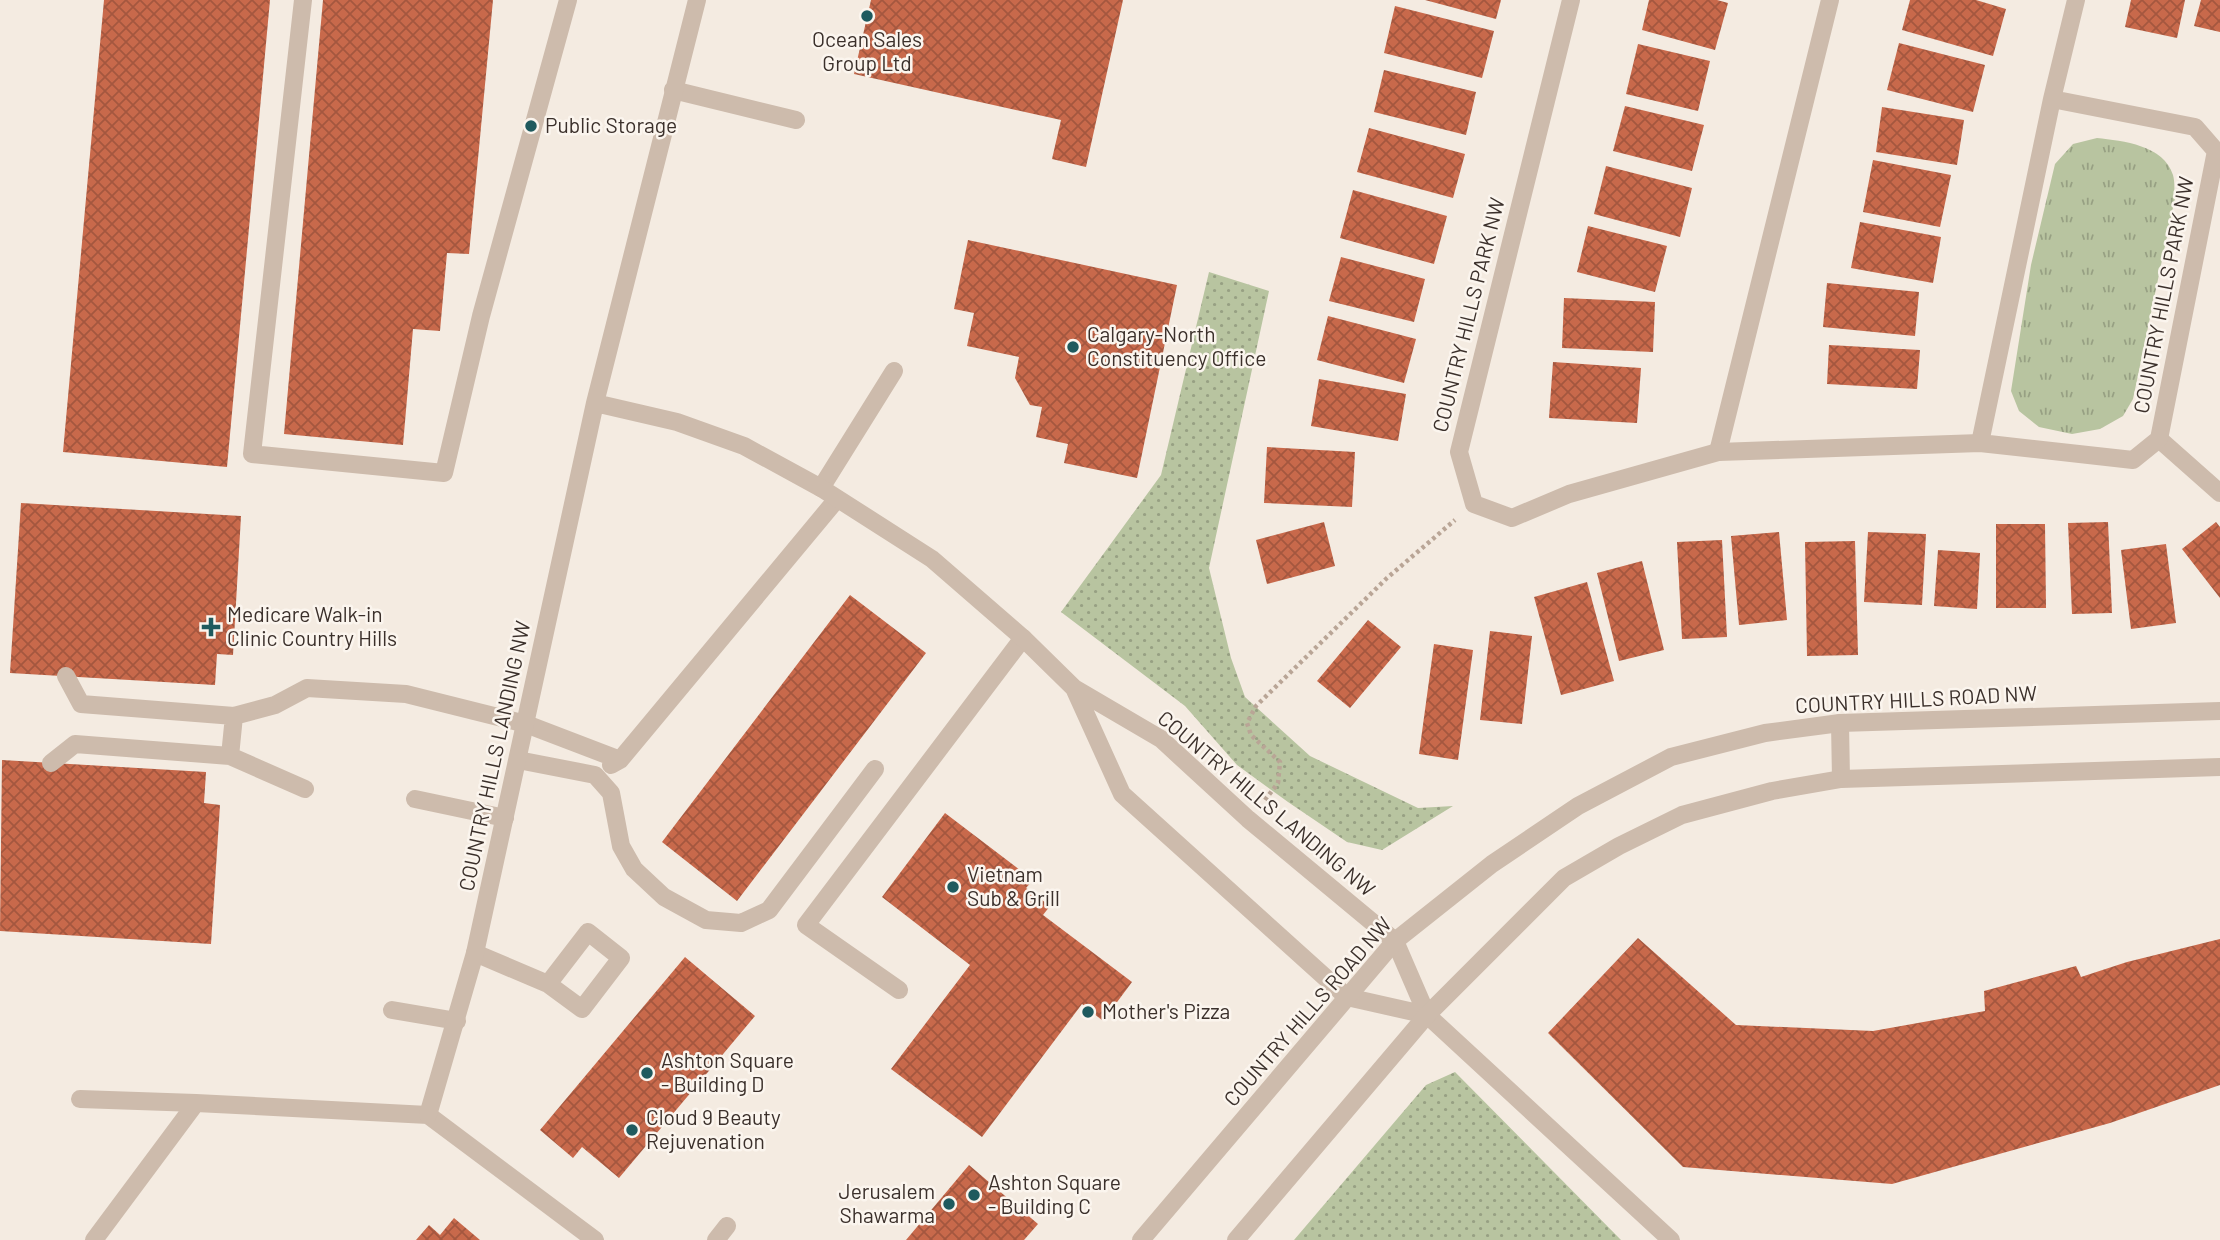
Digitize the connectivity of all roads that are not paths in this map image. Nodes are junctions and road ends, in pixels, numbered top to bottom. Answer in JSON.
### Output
{"nodes":[{"id":1,"x":303,"y":0,"type":"edge"},
{"id":2,"x":568,"y":0,"type":"edge"},
{"id":3,"x":697,"y":0,"type":"edge"},
{"id":4,"x":1571,"y":0,"type":"edge"},
{"id":5,"x":1830,"y":0,"type":"edge"},
{"id":6,"x":2076,"y":0,"type":"edge"},
{"id":7,"x":673,"y":90,"type":"junction"},
{"id":8,"x":2052,"y":99,"type":"junction"},
{"id":9,"x":796,"y":120,"type":"dead end"},
{"id":10,"x":894,"y":371,"type":"dead end"},
{"id":11,"x":595,"y":403,"type":"junction"},
{"id":12,"x":2159,"y":439,"type":"junction"},
{"id":13,"x":1980,"y":443,"type":"junction"},
{"id":14,"x":1718,"y":452,"type":"junction"},
{"id":15,"x":821,"y":488,"type":"junction"},
{"id":16,"x":2220,"y":493,"type":"edge"},
{"id":17,"x":838,"y":499,"type":"junction"},
{"id":18,"x":1023,"y":638,"type":"junction"},
{"id":19,"x":66,"y":676,"type":"dead end"},
{"id":20,"x":1074,"y":688,"type":"junction"},
{"id":21,"x":2220,"y":711,"type":"edge"},
{"id":22,"x":233,"y":716,"type":"junction"},
{"id":23,"x":1840,"y":723,"type":"junction"},
{"id":24,"x":526,"y":724,"type":"junction"},
{"id":25,"x":230,"y":756,"type":"junction"},
{"id":26,"x":518,"y":760,"type":"junction"},
{"id":27,"x":620,"y":760,"type":"junction"},
{"id":28,"x":51,"y":763,"type":"dead end"},
{"id":29,"x":2220,"y":767,"type":"edge"},
{"id":30,"x":876,"y":769,"type":"dead end"},
{"id":31,"x":595,"y":775,"type":"junction"},
{"id":32,"x":1840,"y":779,"type":"junction"},
{"id":33,"x":305,"y":789,"type":"dead end"},
{"id":34,"x":415,"y":799,"type":"dead end"},
{"id":35,"x":505,"y":818,"type":"junction"},
{"id":36,"x":1395,"y":941,"type":"junction"},
{"id":37,"x":475,"y":953,"type":"junction"},
{"id":38,"x":548,"y":984,"type":"dead end"},
{"id":39,"x":899,"y":990,"type":"dead end"},
{"id":40,"x":1347,"y":997,"type":"junction"},
{"id":41,"x":392,"y":1010,"type":"dead end"},
{"id":42,"x":1427,"y":1015,"type":"junction"},
{"id":43,"x":457,"y":1021,"type":"junction"},
{"id":44,"x":80,"y":1099,"type":"dead end"},
{"id":45,"x":195,"y":1103,"type":"junction"},
{"id":46,"x":428,"y":1115,"type":"junction"},
{"id":47,"x":94,"y":1240,"type":"edge"},
{"id":48,"x":595,"y":1240,"type":"edge"},
{"id":49,"x":1141,"y":1240,"type":"edge"},
{"id":50,"x":1236,"y":1240,"type":"edge"},
{"id":51,"x":1671,"y":1240,"type":"edge"}],
"edges":[{"from":1,"to":2,"type":"street"},
{"from":3,"to":7,"type":"street","name":"COUNTRY HILLS LANDING NW"},
{"from":4,"to":14,"type":"street","name":"COUNTRY HILLS PARK NW"},
{"from":5,"to":14,"type":"street"},
{"from":6,"to":8,"type":"street"},
{"from":7,"to":9,"type":"street"},
{"from":7,"to":11,"type":"street","name":"COUNTRY HILLS LANDING NW"},
{"from":8,"to":12,"type":"street","name":"COUNTRY HILLS PARK NW"},
{"from":8,"to":13,"type":"street"},
{"from":10,"to":15,"type":"street"},
{"from":11,"to":15,"type":"street","name":"COUNTRY HILLS LANDING NW"},
{"from":11,"to":24,"type":"street","name":"COUNTRY HILLS LANDING NW"},
{"from":12,"to":13,"type":"street","name":"COUNTRY HILLS PARK NW"},
{"from":12,"to":16,"type":"street"},
{"from":13,"to":14,"type":"street","name":"COUNTRY HILLS PARK NW"},
{"from":15,"to":17,"type":"street","name":"COUNTRY HILLS LANDING NW"},
{"from":17,"to":18,"type":"street","name":"COUNTRY HILLS LANDING NW"},
{"from":17,"to":27,"type":"street"},
{"from":18,"to":20,"type":"street","name":"COUNTRY HILLS LANDING NW"},
{"from":18,"to":39,"type":"street"},
{"from":19,"to":22,"type":"street"},
{"from":20,"to":36,"type":"street","name":"COUNTRY HILLS LANDING NW"},
{"from":20,"to":40,"type":"street","name":"COUNTRY HILLS LANDING NW"},
{"from":21,"to":23,"type":"street","name":"COUNTRY HILLS ROAD NW"},
{"from":22,"to":24,"type":"street"},
{"from":22,"to":25,"type":"street"},
{"from":23,"to":32,"type":"street"},
{"from":23,"to":36,"type":"street","name":"COUNTRY HILLS ROAD NW"},
{"from":24,"to":26,"type":"street","name":"COUNTRY HILLS LANDING NW"},
{"from":24,"to":27,"type":"street"},
{"from":25,"to":28,"type":"street"},
{"from":25,"to":33,"type":"street"},
{"from":26,"to":31,"type":"street"},
{"from":26,"to":35,"type":"street","name":"COUNTRY HILLS LANDING NW"},
{"from":27,"to":31,"type":"street"},
{"from":29,"to":32,"type":"street"},
{"from":30,"to":31,"type":"street"},
{"from":32,"to":42,"type":"street"},
{"from":34,"to":35,"type":"street"},
{"from":35,"to":37,"type":"street","name":"COUNTRY HILLS LANDING NW"},
{"from":36,"to":40,"type":"street","name":"COUNTRY HILLS ROAD NW"},
{"from":36,"to":42,"type":"street","name":"COUNTRY HILLS LANDING NW"},
{"from":37,"to":38,"type":"street"},
{"from":37,"to":43,"type":"street","name":"COUNTRY HILLS LANDING NW"},
{"from":40,"to":42,"type":"street","name":"COUNTRY HILLS LANDING NW"},
{"from":40,"to":49,"type":"street","name":"COUNTRY HILLS ROAD NW"},
{"from":41,"to":43,"type":"street"},
{"from":42,"to":50,"type":"street"},
{"from":42,"to":51,"type":"street"},
{"from":43,"to":46,"type":"street","name":"COUNTRY HILLS LANDING NW"},
{"from":44,"to":45,"type":"street"},
{"from":45,"to":46,"type":"street"},
{"from":45,"to":47,"type":"street"},
{"from":46,"to":48,"type":"street"}]}
